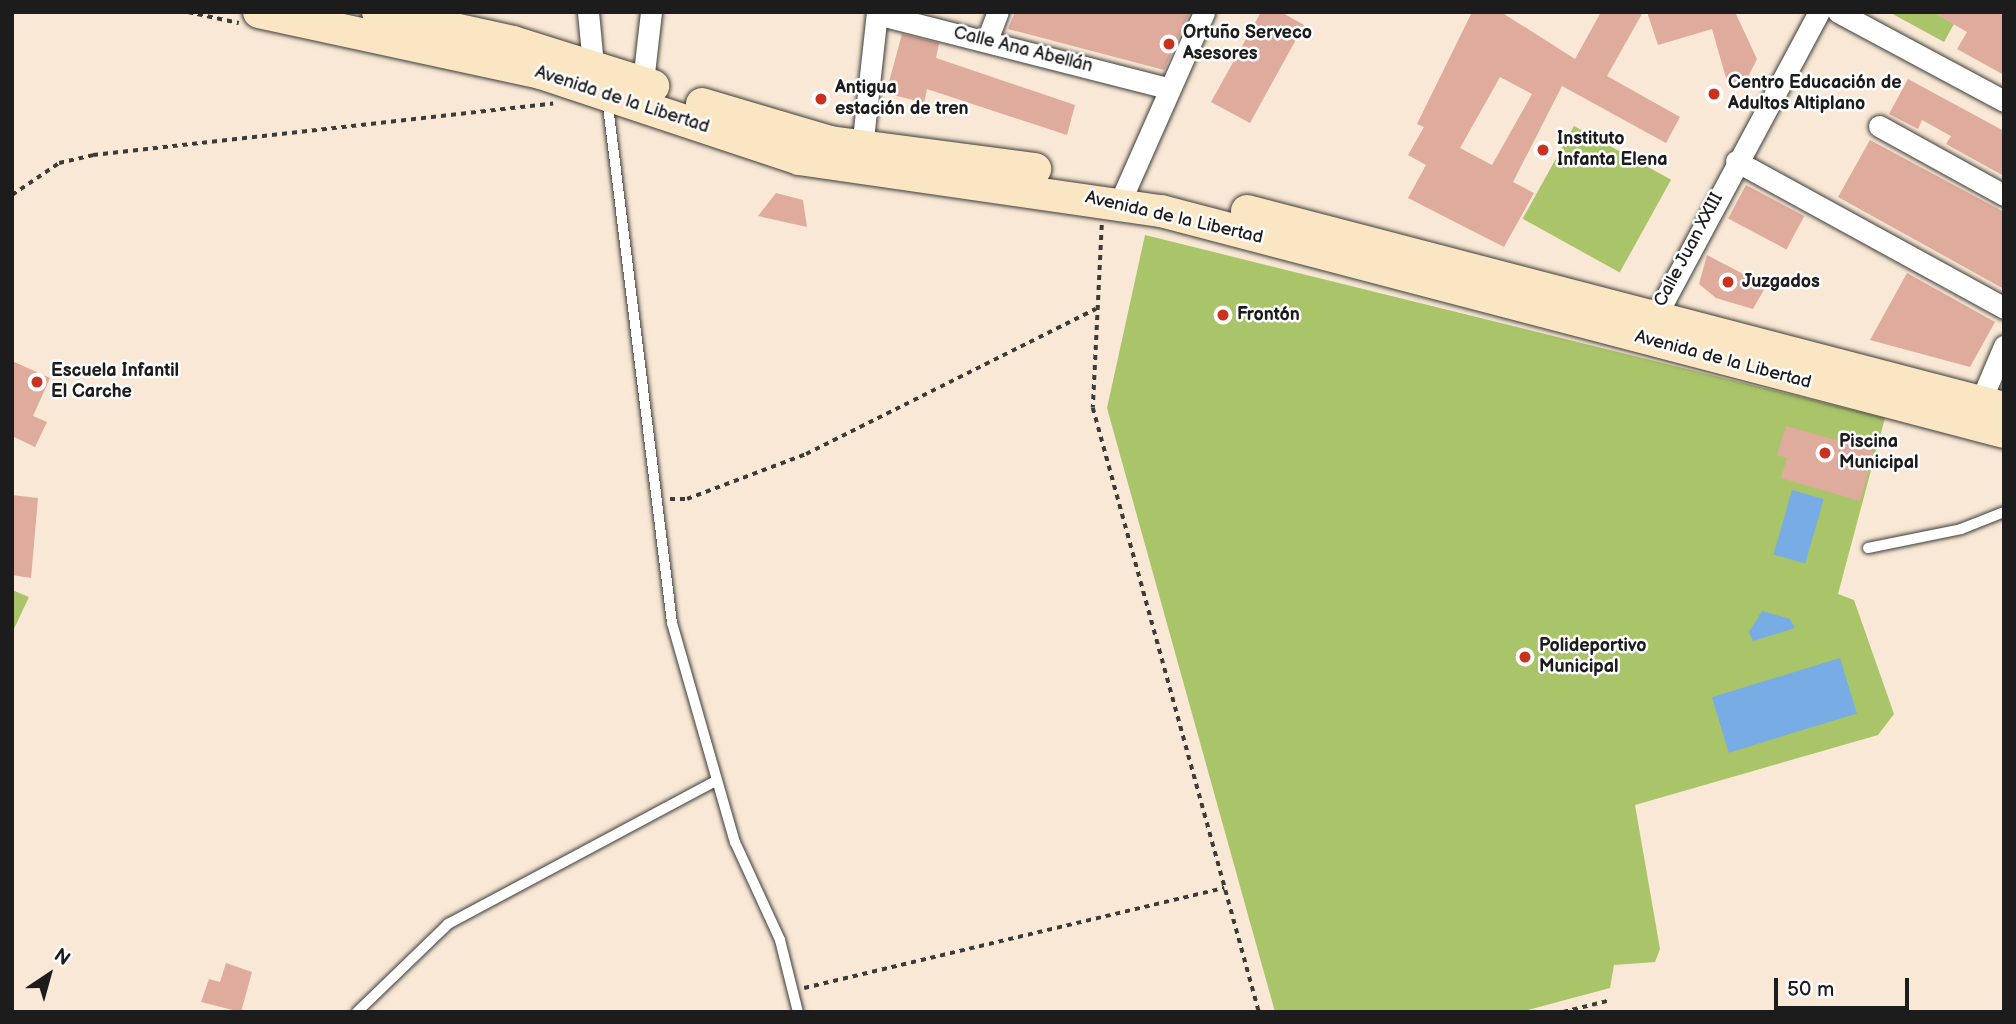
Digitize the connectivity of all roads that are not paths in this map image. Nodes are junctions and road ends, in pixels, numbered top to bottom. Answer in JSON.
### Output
{"nodes":[{"id":1,"x":259,"y":12,"type":"edge"},
{"id":2,"x":378,"y":12,"type":"edge"},
{"id":3,"x":588,"y":12,"type":"edge"},
{"id":4,"x":651,"y":12,"type":"edge"},
{"id":5,"x":998,"y":12,"type":"edge"},
{"id":6,"x":1204,"y":12,"type":"edge"},
{"id":7,"x":1819,"y":12,"type":"edge"},
{"id":8,"x":1838,"y":12,"type":"edge"},
{"id":9,"x":877,"y":13,"type":"edge"},
{"id":10,"x":987,"y":40,"type":"junction"},
{"id":11,"x":593,"y":65,"type":"junction"},
{"id":12,"x":643,"y":82,"type":"junction"},
{"id":13,"x":1168,"y":88,"type":"junction"},
{"id":14,"x":607,"y":93,"type":"junction"},
{"id":15,"x":2004,"y":101,"type":"edge"},
{"id":16,"x":1879,"y":126,"type":"dead end"},
{"id":17,"x":862,"y":148,"type":"junction"},
{"id":18,"x":1736,"y":161,"type":"junction"},
{"id":19,"x":1122,"y":191,"type":"junction"},
{"id":20,"x":2004,"y":195,"type":"edge"},
{"id":21,"x":2004,"y":307,"type":"edge"},
{"id":22,"x":1650,"y":329,"type":"junction"},
{"id":23,"x":2004,"y":346,"type":"edge"},
{"id":24,"x":1985,"y":411,"type":"edge"},
{"id":25,"x":2004,"y":432,"type":"edge"},
{"id":26,"x":2004,"y":512,"type":"edge"},
{"id":27,"x":1868,"y":548,"type":"dead end"},
{"id":28,"x":716,"y":781,"type":"junction"},
{"id":29,"x":357,"y":1012,"type":"edge"},
{"id":30,"x":798,"y":1012,"type":"edge"}],
"edges":[{"from":1,"to":14,"type":"main road","name":"Avenida de la Libertad"},
{"from":2,"to":11,"type":"main road"},
{"from":3,"to":11,"type":"street"},
{"from":4,"to":12,"type":"street"},
{"from":5,"to":10,"type":"street"},
{"from":6,"to":13,"type":"street"},
{"from":7,"to":18,"type":"street","name":"Calle Juan XXIII"},
{"from":8,"to":15,"type":"street"},
{"from":9,"to":10,"type":"street","name":"Calle Ana Abellán"},
{"from":9,"to":17,"type":"street"},
{"from":10,"to":13,"type":"street","name":"Calle Ana Abellán"},
{"from":11,"to":12,"type":"main road"},
{"from":12,"to":17,"type":"main road"},
{"from":13,"to":19,"type":"street"},
{"from":14,"to":19,"type":"main road","name":"Avenida de la Libertad"},
{"from":14,"to":28,"type":"lane"},
{"from":16,"to":20,"type":"street"},
{"from":17,"to":19,"type":"main road"},
{"from":18,"to":21,"type":"street"},
{"from":18,"to":22,"type":"street","name":"Calle Juan XXIII"},
{"from":19,"to":22,"type":"main road"},
{"from":22,"to":24,"type":"main road"},
{"from":23,"to":24,"type":"street"},
{"from":24,"to":25,"type":"main road"},
{"from":26,"to":27,"type":"lane"},
{"from":28,"to":29,"type":"lane"},
{"from":28,"to":30,"type":"lane"}]}
